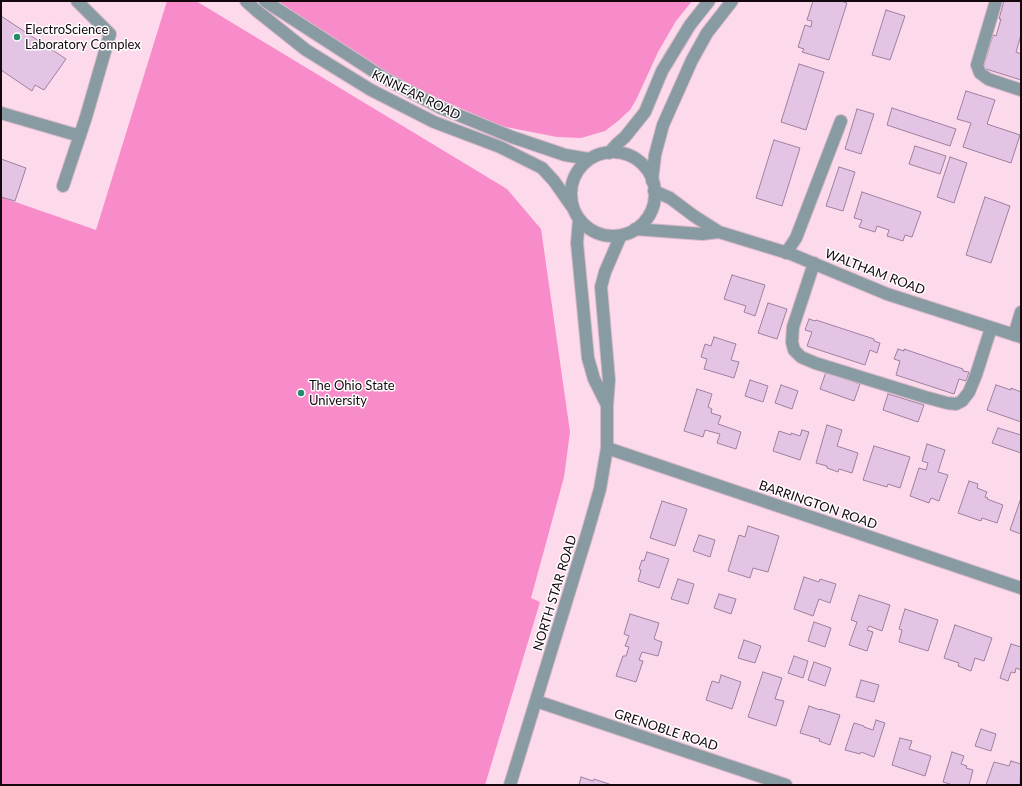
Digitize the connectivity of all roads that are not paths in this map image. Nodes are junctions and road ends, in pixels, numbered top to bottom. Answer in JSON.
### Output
{"nodes":[{"id":1,"x":77,"y":1,"type":"edge"},
{"id":2,"x":246,"y":1,"type":"edge"},
{"id":3,"x":265,"y":1,"type":"edge"},
{"id":4,"x":709,"y":1,"type":"edge"},
{"id":5,"x":732,"y":1,"type":"edge"},
{"id":6,"x":996,"y":1,"type":"edge"},
{"id":7,"x":1021,"y":90,"type":"edge"},
{"id":8,"x":1,"y":113,"type":"edge"},
{"id":9,"x":841,"y":121,"type":"dead end"},
{"id":10,"x":80,"y":136,"type":"junction"},
{"id":11,"x":609,"y":152,"type":"junction"},
{"id":12,"x":589,"y":160,"type":"junction"},
{"id":13,"x":63,"y":186,"type":"dead end"},
{"id":14,"x":653,"y":186,"type":"junction"},
{"id":15,"x":573,"y":208,"type":"junction"},
{"id":16,"x":579,"y":219,"type":"junction"},
{"id":17,"x":635,"y":229,"type":"junction"},
{"id":18,"x":719,"y":232,"type":"junction"},
{"id":19,"x":621,"y":235,"type":"junction"},
{"id":20,"x":786,"y":253,"type":"junction"},
{"id":21,"x":814,"y":263,"type":"junction"},
{"id":22,"x":1021,"y":312,"type":"edge"},
{"id":23,"x":991,"y":328,"type":"junction"},
{"id":24,"x":1017,"y":336,"type":"edge"},
{"id":25,"x":607,"y":406,"type":"junction"},
{"id":26,"x":607,"y":448,"type":"junction"},
{"id":27,"x":1021,"y":588,"type":"edge"},
{"id":28,"x":536,"y":701,"type":"junction"},
{"id":29,"x":510,"y":785,"type":"edge"},
{"id":30,"x":786,"y":785,"type":"edge"}],
"edges":[{"from":1,"to":10,"type":"street"},
{"from":2,"to":15,"type":"street","name":"KINNEAR ROAD"},
{"from":3,"to":12,"type":"street","name":"KINNEAR ROAD"},
{"from":4,"to":11,"type":"street"},
{"from":5,"to":14,"type":"street"},
{"from":6,"to":7,"type":"street"},
{"from":8,"to":10,"type":"street"},
{"from":9,"to":20,"type":"street"},
{"from":10,"to":13,"type":"street"},
{"from":11,"to":12,"type":"street"},
{"from":11,"to":14,"type":"street"},
{"from":12,"to":15,"type":"street"},
{"from":14,"to":17,"type":"street"},
{"from":14,"to":18,"type":"street","name":"WALTHAM ROAD"},
{"from":15,"to":16,"type":"street"},
{"from":16,"to":19,"type":"street"},
{"from":16,"to":25,"type":"street","name":"NORTH STAR ROAD"},
{"from":17,"to":18,"type":"street","name":"WALTHAM ROAD"},
{"from":17,"to":19,"type":"street"},
{"from":18,"to":20,"type":"street","name":"WALTHAM ROAD"},
{"from":19,"to":25,"type":"street","name":"NORTH STAR ROAD"},
{"from":20,"to":21,"type":"street","name":"WALTHAM ROAD"},
{"from":21,"to":23,"type":"street","name":"WALTHAM ROAD"},
{"from":21,"to":23,"type":"street"},
{"from":22,"to":24,"type":"street"},
{"from":23,"to":24,"type":"street","name":"WALTHAM ROAD"},
{"from":25,"to":26,"type":"street","name":"NORTH STAR ROAD"},
{"from":26,"to":27,"type":"street","name":"BARRINGTON ROAD"},
{"from":26,"to":28,"type":"street","name":"NORTH STAR ROAD"},
{"from":28,"to":29,"type":"street","name":"NORTH STAR ROAD"},
{"from":28,"to":30,"type":"street","name":"GRENOBLE ROAD"}]}
